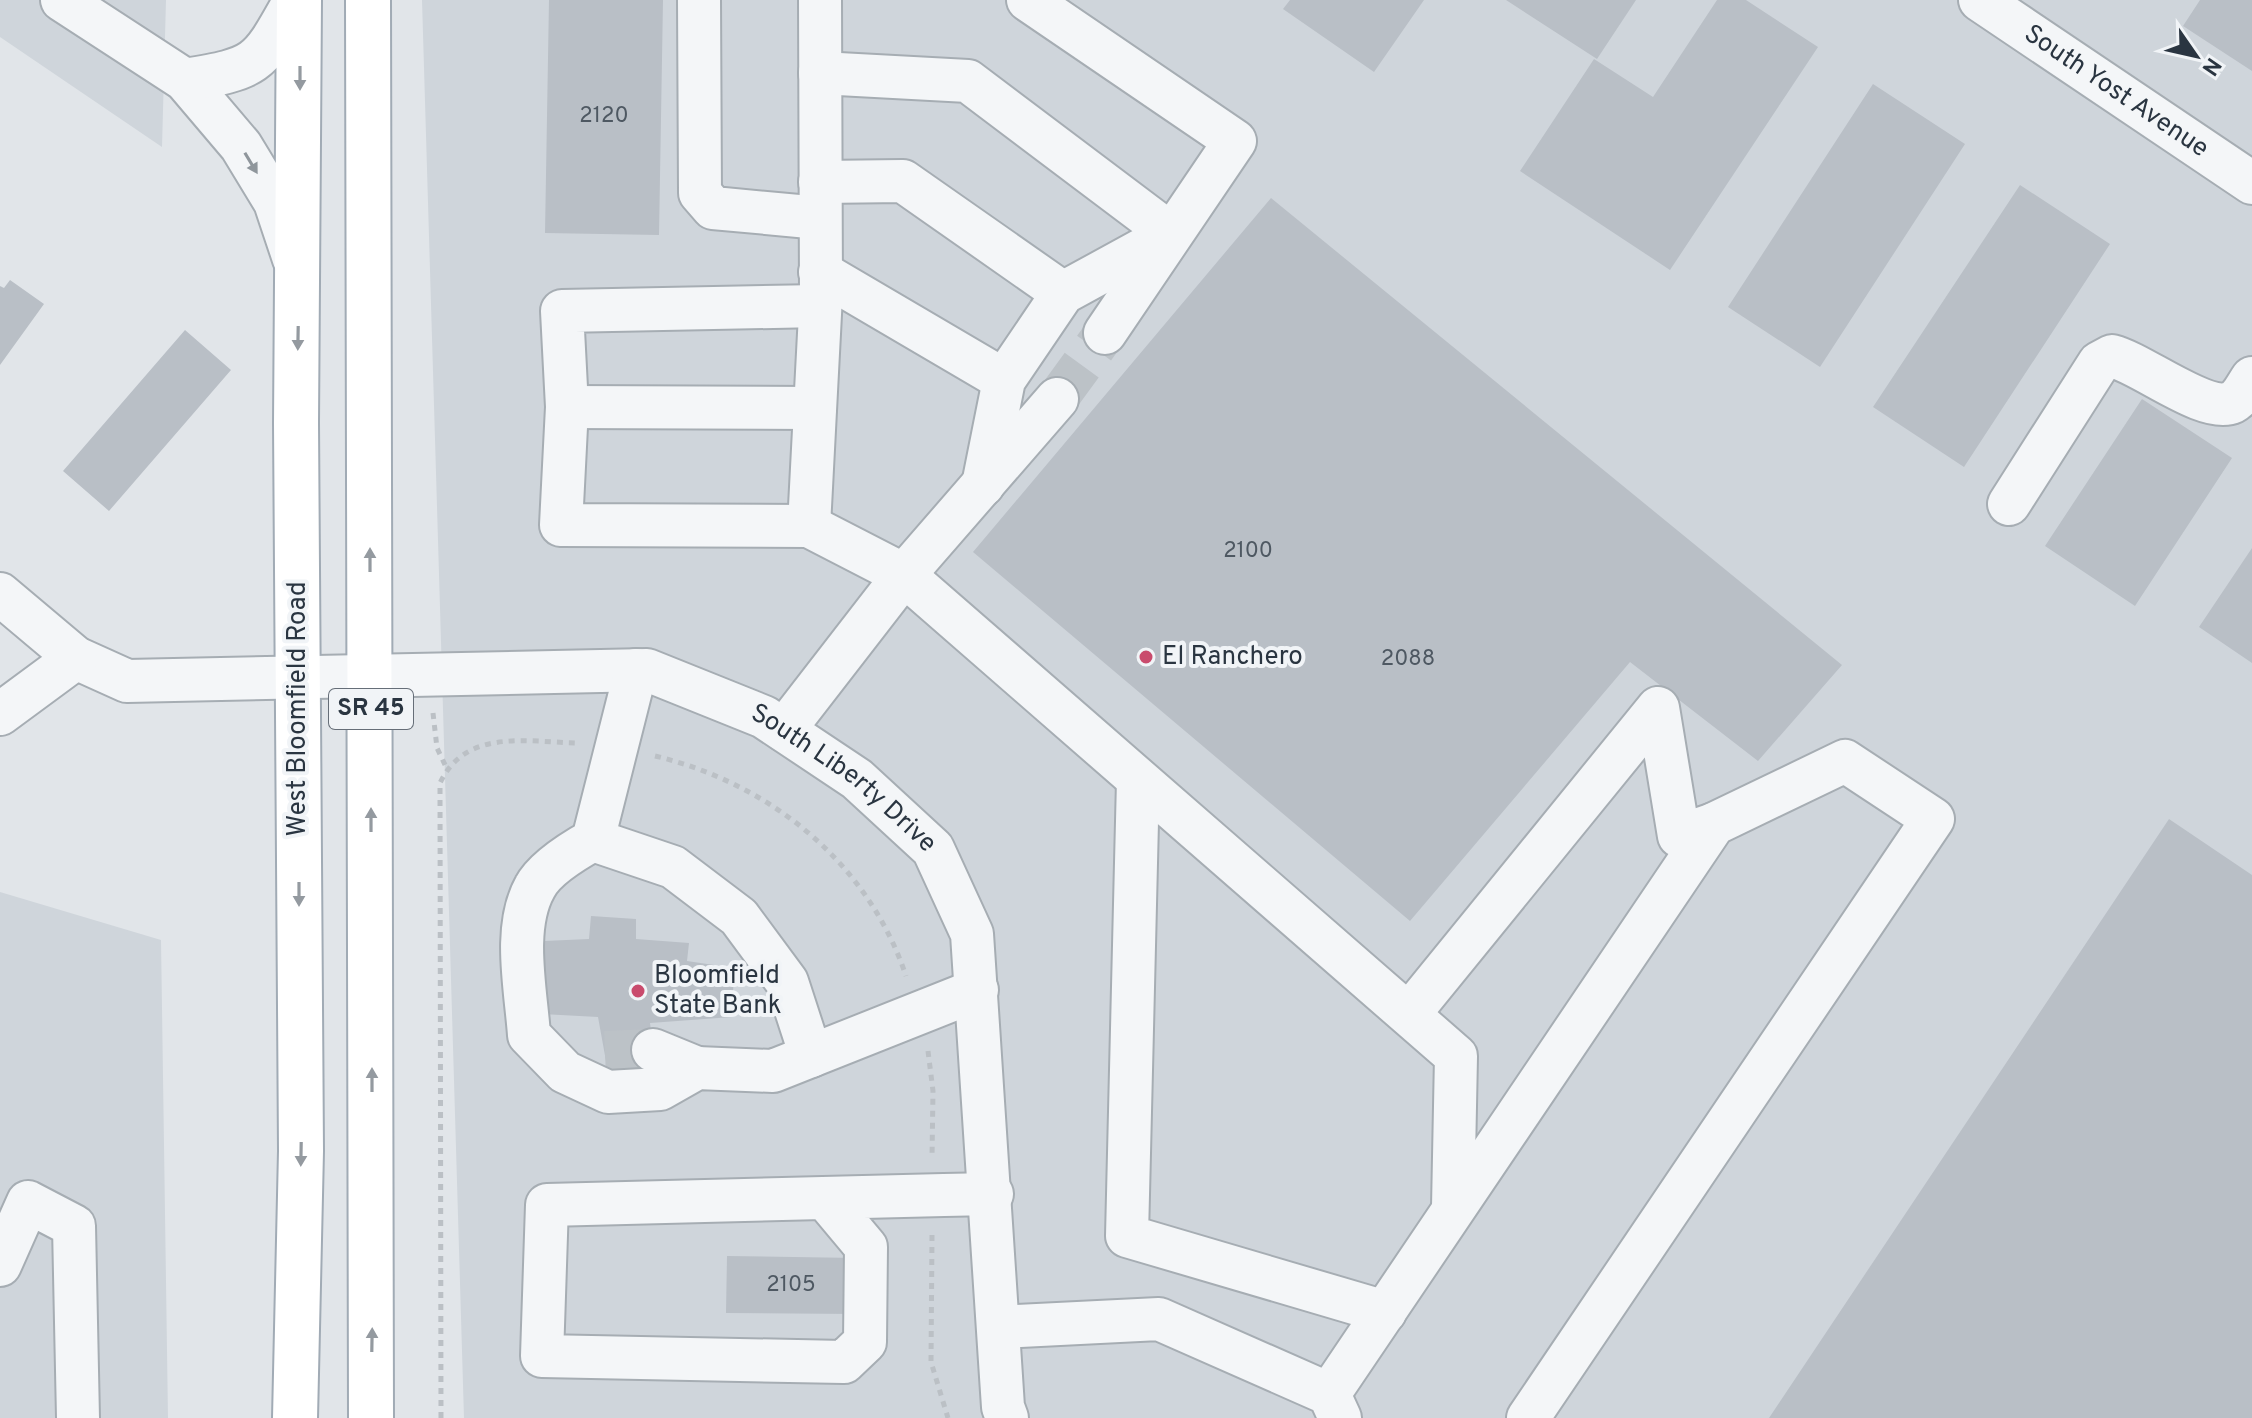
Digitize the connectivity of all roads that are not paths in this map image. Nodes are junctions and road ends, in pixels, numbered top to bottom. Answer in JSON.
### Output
{"nodes":[{"id":1,"x":62,"y":0,"type":"edge"},
{"id":2,"x":297,"y":0,"type":"edge"},
{"id":3,"x":368,"y":0,"type":"edge"},
{"id":4,"x":699,"y":0,"type":"edge"},
{"id":5,"x":820,"y":0,"type":"edge"},
{"id":6,"x":1028,"y":0,"type":"edge"},
{"id":7,"x":1980,"y":0,"type":"edge"},
{"id":8,"x":820,"y":73,"type":"junction"},
{"id":9,"x":185,"y":80,"type":"junction"},
{"id":10,"x":2252,"y":183,"type":"edge"},
{"id":11,"x":820,"y":200,"type":"junction"},
{"id":12,"x":1171,"y":234,"type":"junction"},
{"id":13,"x":300,"y":275,"type":"junction"},
{"id":14,"x":820,"y":289,"type":"junction"},
{"id":15,"x":1063,"y":293,"type":"junction"},
{"id":16,"x":1105,"y":333,"type":"tunnel mouth"},
{"id":17,"x":2252,"y":378,"type":"edge"},
{"id":18,"x":1004,"y":380,"type":"junction"},
{"id":19,"x":1057,"y":399,"type":"tunnel mouth"},
{"id":20,"x":567,"y":407,"type":"junction"},
{"id":21,"x":815,"y":408,"type":"junction"},
{"id":22,"x":983,"y":485,"type":"junction"},
{"id":23,"x":2009,"y":504,"type":"dead end"},
{"id":24,"x":809,"y":526,"type":"junction"},
{"id":25,"x":904,"y":575,"type":"junction"},
{"id":26,"x":0,"y":594,"type":"edge"},
{"id":27,"x":76,"y":658,"type":"junction"},
{"id":28,"x":636,"y":670,"type":"junction"},
{"id":29,"x":298,"y":676,"type":"junction"},
{"id":30,"x":371,"y":677,"type":"junction"},
{"id":31,"x":0,"y":714,"type":"edge"},
{"id":32,"x":784,"y":730,"type":"junction"},
{"id":33,"x":1138,"y":780,"type":"junction"},
{"id":34,"x":1714,"y":824,"type":"junction"},
{"id":35,"x":593,"y":840,"type":"junction"},
{"id":36,"x":977,"y":990,"type":"junction"},
{"id":37,"x":1409,"y":1014,"type":"junction"},
{"id":38,"x":653,"y":1050,"type":"tunnel mouth"},
{"id":39,"x":605,"y":1052,"type":"tunnel mouth"},
{"id":40,"x":811,"y":1056,"type":"junction"},
{"id":41,"x":697,"y":1068,"type":"junction"},
{"id":42,"x":565,"y":1072,"type":"junction"},
{"id":43,"x":992,"y":1194,"type":"junction"},
{"id":44,"x":825,"y":1198,"type":"junction"},
{"id":45,"x":1453,"y":1207,"type":"junction"},
{"id":46,"x":0,"y":1265,"type":"edge"},
{"id":47,"x":1385,"y":1312,"type":"junction"},
{"id":48,"x":999,"y":1327,"type":"junction"},
{"id":49,"x":1334,"y":1406,"type":"edge"},
{"id":50,"x":78,"y":1418,"type":"edge"},
{"id":51,"x":295,"y":1418,"type":"edge"},
{"id":52,"x":371,"y":1418,"type":"edge"},
{"id":53,"x":1007,"y":1418,"type":"edge"},
{"id":54,"x":1528,"y":1418,"type":"edge"}],
"edges":[{"from":1,"to":9,"type":"street"},
{"from":2,"to":9,"type":"street"},
{"from":2,"to":13,"type":"main road","name":"West Bloomfield Road","number":"SR 45","one_way":true},
{"from":30,"to":3,"type":"main road","number":"SR 45","one_way":true},
{"from":4,"to":11,"type":"street"},
{"from":5,"to":8,"type":"street"},
{"from":6,"to":12,"type":"street"},
{"from":7,"to":10,"type":"street","name":"South Yost Avenue"},
{"from":8,"to":11,"type":"street"},
{"from":8,"to":12,"type":"street"},
{"from":9,"to":13,"type":"street","one_way":true},
{"from":11,"to":14,"type":"street"},
{"from":11,"to":15,"type":"street"},
{"from":12,"to":15,"type":"street"},
{"from":12,"to":16,"type":"street"},
{"from":13,"to":29,"type":"main road","name":"West Bloomfield Road","number":"SR 45","one_way":true},
{"from":14,"to":18,"type":"street"},
{"from":14,"to":20,"type":"street"},
{"from":14,"to":21,"type":"street"},
{"from":15,"to":18,"type":"street"},
{"from":17,"to":23,"type":"street"},
{"from":18,"to":22,"type":"street"},
{"from":19,"to":22,"type":"street"},
{"from":20,"to":21,"type":"street"},
{"from":20,"to":24,"type":"street"},
{"from":21,"to":24,"type":"street"},
{"from":22,"to":25,"type":"street"},
{"from":24,"to":25,"type":"street"},
{"from":25,"to":32,"type":"street"},
{"from":25,"to":33,"type":"street"},
{"from":26,"to":27,"type":"street","name":"South Liberty Drive"},
{"from":27,"to":29,"type":"street","name":"South Liberty Drive"},
{"from":27,"to":31,"type":"street"},
{"from":28,"to":30,"type":"street","name":"South Liberty Drive"},
{"from":28,"to":32,"type":"street","name":"South Liberty Drive"},
{"from":28,"to":35,"type":"street"},
{"from":29,"to":30,"type":"street","name":"South Liberty Drive"},
{"from":29,"to":51,"type":"main road","name":"West Bloomfield Road","number":"SR 45","one_way":true},
{"from":52,"to":30,"type":"main road","number":"SR 45","one_way":true},
{"from":32,"to":36,"type":"street","name":"South Liberty Drive"},
{"from":33,"to":37,"type":"street"},
{"from":33,"to":47,"type":"street"},
{"from":34,"to":37,"type":"street"},
{"from":34,"to":45,"type":"street"},
{"from":34,"to":54,"type":"street"},
{"from":35,"to":40,"type":"street"},
{"from":35,"to":42,"type":"street"},
{"from":36,"to":40,"type":"street"},
{"from":36,"to":43,"type":"street","name":"South Liberty Drive"},
{"from":37,"to":45,"type":"street"},
{"from":38,"to":41,"type":"street"},
{"from":39,"to":42,"type":"street"},
{"from":40,"to":41,"type":"street"},
{"from":41,"to":42,"type":"street"},
{"from":43,"to":44,"type":"street"},
{"from":43,"to":48,"type":"street","name":"South Liberty Drive"},
{"from":44,"to":44,"type":"street"},
{"from":45,"to":47,"type":"street"},
{"from":46,"to":50,"type":"street"},
{"from":47,"to":49,"type":"street"},
{"from":48,"to":49,"type":"street"},
{"from":48,"to":53,"type":"street","name":"South Liberty Drive"}]}
